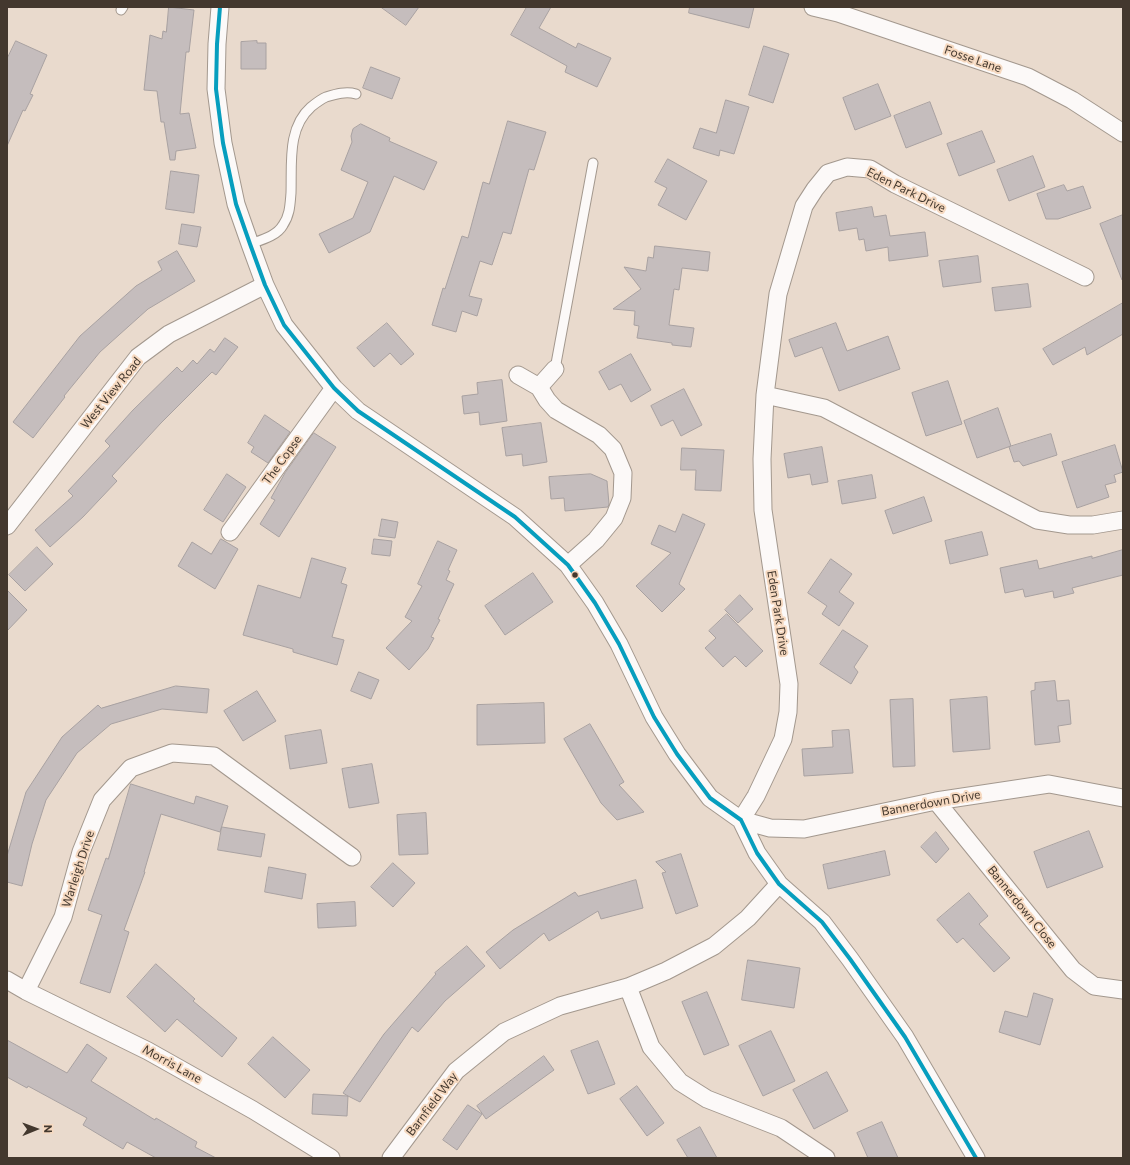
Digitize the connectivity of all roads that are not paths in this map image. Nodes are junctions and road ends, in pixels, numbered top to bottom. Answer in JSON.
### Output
{"nodes":[{"id":1,"x":217,"y":7,"type":"edge"},
{"id":2,"x":813,"y":7,"type":"edge"},
{"id":3,"x":356,"y":94,"type":"dead end"},
{"id":4,"x":1123,"y":133,"type":"edge"},
{"id":5,"x":593,"y":163,"type":"dead end"},
{"id":6,"x":250,"y":244,"type":"junction"},
{"id":7,"x":1085,"y":277,"type":"dead end"},
{"id":8,"x":265,"y":285,"type":"junction"},
{"id":9,"x":555,"y":370,"type":"joint"},
{"id":10,"x":518,"y":375,"type":"dead end"},
{"id":11,"x":539,"y":387,"type":"junction"},
{"id":12,"x":334,"y":388,"type":"junction"},
{"id":13,"x":765,"y":395,"type":"junction"},
{"id":14,"x":1123,"y":520,"type":"edge"},
{"id":15,"x":7,"y":526,"type":"edge"},
{"id":16,"x":230,"y":532,"type":"dead end"},
{"id":17,"x":568,"y":564,"type":"junction"},
{"id":18,"x":1123,"y":798,"type":"edge"},
{"id":19,"x":936,"y":801,"type":"junction"},
{"id":20,"x":741,"y":820,"type":"junction"},
{"id":21,"x":352,"y":857,"type":"dead end"},
{"id":22,"x":779,"y":884,"type":"junction"},
{"id":23,"x":7,"y":980,"type":"edge"},
{"id":24,"x":628,"y":987,"type":"junction"},
{"id":25,"x":1123,"y":990,"type":"edge"},
{"id":26,"x":26,"y":991,"type":"junction"},
{"id":27,"x":331,"y":1158,"type":"edge"},
{"id":28,"x":392,"y":1158,"type":"edge"},
{"id":29,"x":826,"y":1158,"type":"edge"},
{"id":30,"x":976,"y":1158,"type":"edge"}],
"edges":[{"from":1,"to":6,"type":"street"},
{"from":2,"to":4,"type":"street","name":"Fosse Lane"},
{"from":3,"to":6,"type":"lane"},
{"from":5,"to":9,"type":"lane"},
{"from":6,"to":8,"type":"street"},
{"from":7,"to":13,"type":"street","name":"Eden Park Drive"},
{"from":8,"to":12,"type":"street"},
{"from":8,"to":15,"type":"street","name":"West View Road"},
{"from":9,"to":11,"type":"street"},
{"from":10,"to":11,"type":"street"},
{"from":11,"to":17,"type":"street"},
{"from":12,"to":16,"type":"street","name":"The Copse"},
{"from":12,"to":17,"type":"street"},
{"from":13,"to":14,"type":"street"},
{"from":13,"to":20,"type":"street","name":"Eden Park Drive"},
{"from":17,"to":20,"type":"street"},
{"from":18,"to":19,"type":"street","name":"Bannerdown Drive"},
{"from":19,"to":20,"type":"street","name":"Bannerdown Drive"},
{"from":19,"to":25,"type":"street","name":"Bannerdown Close"},
{"from":20,"to":22,"type":"street"},
{"from":21,"to":26,"type":"street","name":"Warleigh Drive"},
{"from":22,"to":24,"type":"street","name":"Barnfield Way"},
{"from":22,"to":30,"type":"street"},
{"from":23,"to":26,"type":"street","name":"Morris Lane"},
{"from":24,"to":28,"type":"street","name":"Barnfield Way"},
{"from":24,"to":29,"type":"street"},
{"from":26,"to":27,"type":"street","name":"Morris Lane"}]}
